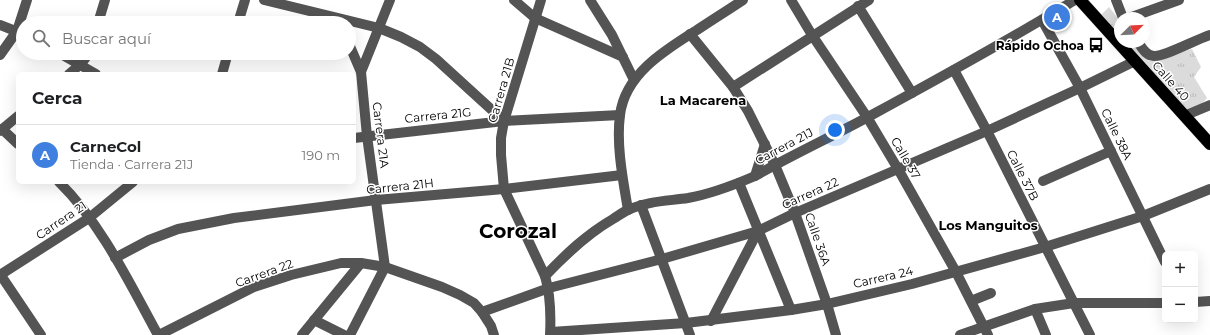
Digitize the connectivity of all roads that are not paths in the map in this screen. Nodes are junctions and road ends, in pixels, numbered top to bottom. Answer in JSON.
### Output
{"nodes":[{"id":1,"x":27,"y":0,"type":"edge"},
{"id":2,"x":105,"y":0,"type":"edge"},
{"id":3,"x":245,"y":0,"type":"edge"},
{"id":4,"x":264,"y":0,"type":"edge"},
{"id":5,"x":390,"y":0,"type":"edge"},
{"id":6,"x":514,"y":0,"type":"edge"},
{"id":7,"x":541,"y":0,"type":"edge"},
{"id":8,"x":590,"y":0,"type":"edge"},
{"id":9,"x":743,"y":0,"type":"edge"},
{"id":10,"x":791,"y":0,"type":"edge"},
{"id":11,"x":869,"y":0,"type":"edge"},
{"id":12,"x":1075,"y":0,"type":"edge"},
{"id":13,"x":1080,"y":0,"type":"edge"},
{"id":14,"x":1116,"y":0,"type":"edge"},
{"id":15,"x":1179,"y":0,"type":"edge"},
{"id":16,"x":858,"y":6,"type":"junction"},
{"id":17,"x":1121,"y":12,"type":"edge"},
{"id":18,"x":1146,"y":12,"type":"edge"},
{"id":19,"x":24,"y":16,"type":"edge"},
{"id":20,"x":100,"y":16,"type":"edge"},
{"id":21,"x":240,"y":16,"type":"edge"},
{"id":22,"x":322,"y":16,"type":"edge"},
{"id":23,"x":535,"y":18,"type":"junction"},
{"id":24,"x":1042,"y":20,"type":"junction"},
{"id":25,"x":356,"y":24,"type":"edge"},
{"id":26,"x":0,"y":25,"type":"edge"},
{"id":27,"x":379,"y":28,"type":"junction"},
{"id":28,"x":16,"y":31,"type":"edge"},
{"id":29,"x":690,"y":34,"type":"junction"},
{"id":30,"x":812,"y":35,"type":"junction"},
{"id":31,"x":1210,"y":35,"type":"edge"},
{"id":32,"x":16,"y":37,"type":"edge"},
{"id":33,"x":1142,"y":48,"type":"edge"},
{"id":34,"x":0,"y":55,"type":"edge"},
{"id":35,"x":623,"y":57,"type":"junction"},
{"id":36,"x":73,"y":60,"type":"edge"},
{"id":37,"x":84,"y":60,"type":"edge"},
{"id":38,"x":226,"y":60,"type":"edge"},
{"id":39,"x":356,"y":60,"type":"edge"},
{"id":40,"x":1134,"y":61,"type":"junction"},
{"id":41,"x":81,"y":64,"type":"junction"},
{"id":42,"x":954,"y":70,"type":"junction"},
{"id":43,"x":71,"y":72,"type":"edge"},
{"id":44,"x":93,"y":72,"type":"edge"},
{"id":45,"x":223,"y":72,"type":"edge"},
{"id":46,"x":361,"y":72,"type":"junction"},
{"id":47,"x":634,"y":80,"type":"junction"},
{"id":48,"x":733,"y":87,"type":"junction"},
{"id":49,"x":1080,"y":88,"type":"junction"},
{"id":50,"x":912,"y":93,"type":"junction"},
{"id":51,"x":1210,"y":105,"type":"edge"},
{"id":52,"x":620,"y":115,"type":"junction"},
{"id":53,"x":1184,"y":116,"type":"junction"},
{"id":54,"x":867,"y":117,"type":"junction"},
{"id":55,"x":16,"y":118,"type":"edge"},
{"id":56,"x":504,"y":121,"type":"junction"},
{"id":57,"x":1,"y":130,"type":"edge"},
{"id":58,"x":987,"y":130,"type":"junction"},
{"id":59,"x":367,"y":136,"type":"junction"},
{"id":60,"x":356,"y":138,"type":"edge"},
{"id":61,"x":16,"y":142,"type":"edge"},
{"id":62,"x":765,"y":144,"type":"junction"},
{"id":63,"x":1210,"y":144,"type":"edge"},
{"id":64,"x":1111,"y":151,"type":"junction"},
{"id":65,"x":775,"y":164,"type":"junction"},
{"id":66,"x":898,"y":169,"type":"junction"},
{"id":67,"x":622,"y":175,"type":"junction"},
{"id":68,"x":755,"y":176,"type":"junction"},
{"id":69,"x":1043,"y":181,"type":"dead end"},
{"id":70,"x":739,"y":183,"type":"junction"},
{"id":71,"x":61,"y":184,"type":"edge"},
{"id":72,"x":131,"y":184,"type":"edge"},
{"id":73,"x":504,"y":189,"type":"junction"},
{"id":74,"x":1210,"y":189,"type":"edge"},
{"id":75,"x":376,"y":200,"type":"junction"},
{"id":76,"x":641,"y":205,"type":"junction"},
{"id":77,"x":628,"y":210,"type":"junction"},
{"id":78,"x":795,"y":214,"type":"junction"},
{"id":79,"x":1143,"y":216,"type":"junction"},
{"id":80,"x":90,"y":218,"type":"junction"},
{"id":81,"x":758,"y":231,"type":"junction"},
{"id":82,"x":1045,"y":247,"type":"junction"},
{"id":83,"x":1162,"y":256,"type":"edge"},
{"id":84,"x":115,"y":258,"type":"junction"},
{"id":85,"x":662,"y":259,"type":"junction"},
{"id":86,"x":361,"y":263,"type":"junction"},
{"id":87,"x":385,"y":267,"type":"junction"},
{"id":88,"x":956,"y":272,"type":"junction"},
{"id":89,"x":0,"y":275,"type":"edge"},
{"id":90,"x":545,"y":276,"type":"junction"},
{"id":91,"x":549,"y":288,"type":"junction"},
{"id":92,"x":991,"y":293,"type":"dead end"},
{"id":93,"x":971,"y":301,"type":"junction"},
{"id":94,"x":1210,"y":301,"type":"edge"},
{"id":95,"x":1198,"y":302,"type":"edge"},
{"id":96,"x":1074,"y":303,"type":"junction"},
{"id":97,"x":1162,"y":303,"type":"edge"},
{"id":98,"x":827,"y":304,"type":"junction"},
{"id":99,"x":1035,"y":309,"type":"junction"},
{"id":100,"x":791,"y":310,"type":"junction"},
{"id":101,"x":482,"y":312,"type":"junction"},
{"id":102,"x":314,"y":320,"type":"junction"},
{"id":103,"x":711,"y":321,"type":"junction"},
{"id":104,"x":686,"y":323,"type":"junction"},
{"id":105,"x":986,"y":331,"type":"edge"},
{"id":106,"x":550,"y":333,"type":"edge"},
{"id":107,"x":41,"y":335,"type":"edge"},
{"id":108,"x":159,"y":335,"type":"edge"},
{"id":109,"x":302,"y":335,"type":"edge"},
{"id":110,"x":344,"y":335,"type":"edge"},
{"id":111,"x":350,"y":335,"type":"edge"},
{"id":112,"x":494,"y":335,"type":"edge"},
{"id":113,"x":690,"y":335,"type":"edge"},
{"id":114,"x":836,"y":335,"type":"edge"},
{"id":115,"x":960,"y":335,"type":"edge"},
{"id":116,"x":1046,"y":335,"type":"edge"},
{"id":117,"x":1090,"y":335,"type":"edge"}],
"edges":[{"from":1,"to":19,"type":"street"},
{"from":2,"to":20,"type":"street"},
{"from":3,"to":21,"type":"street"},
{"from":4,"to":22,"type":"street"},
{"from":5,"to":27,"type":"street","name":"Carrera 21A"},
{"from":6,"to":23,"type":"street"},
{"from":7,"to":23,"type":"street","name":"Carrera 21B"},
{"from":8,"to":35,"type":"street"},
{"from":9,"to":29,"type":"street"},
{"from":10,"to":30,"type":"street","name":"Calle 37"},
{"from":11,"to":16,"type":"street"},
{"from":12,"to":24,"type":"street","name":"Carrera 21J"},
{"from":13,"to":40,"type":"highway","name":"Calle 40"},
{"from":14,"to":17,"type":"street"},
{"from":15,"to":18,"type":"street"},
{"from":16,"to":30,"type":"street"},
{"from":16,"to":50,"type":"street"},
{"from":23,"to":35,"type":"street"},
{"from":23,"to":56,"type":"street","name":"Carrera 21B"},
{"from":24,"to":42,"type":"street","name":"Carrera 21J"},
{"from":24,"to":49,"type":"street","name":"Calle 38A"},
{"from":25,"to":27,"type":"street"},
{"from":26,"to":28,"type":"street"},
{"from":27,"to":46,"type":"street","name":"Carrera 21A"},
{"from":27,"to":56,"type":"street"},
{"from":29,"to":47,"type":"street"},
{"from":29,"to":48,"type":"street","name":"Calle 36A"},
{"from":30,"to":48,"type":"street"},
{"from":30,"to":54,"type":"street","name":"Calle 37"},
{"from":31,"to":33,"type":"street"},
{"from":32,"to":34,"type":"street"},
{"from":35,"to":47,"type":"street"},
{"from":36,"to":41,"type":"street"},
{"from":37,"to":41,"type":"street"},
{"from":38,"to":45,"type":"street"},
{"from":39,"to":46,"type":"street","name":"Carrera 21A"},
{"from":40,"to":49,"type":"street","name":"Carrera 22"},
{"from":40,"to":53,"type":"highway","name":"Calle 40"},
{"from":41,"to":43,"type":"street"},
{"from":41,"to":44,"type":"street"},
{"from":42,"to":50,"type":"street","name":"Carrera 21J"},
{"from":42,"to":58,"type":"street","name":"Calle 37B"},
{"from":46,"to":59,"type":"street","name":"Carrera 21A"},
{"from":47,"to":52,"type":"street"},
{"from":48,"to":62,"type":"street","name":"Calle 36A"},
{"from":49,"to":58,"type":"street","name":"Carrera 22"},
{"from":49,"to":64,"type":"street","name":"Calle 38A"},
{"from":50,"to":54,"type":"street","name":"Carrera 21J"},
{"from":51,"to":53,"type":"street"},
{"from":52,"to":56,"type":"street","name":"Carrera 21G"},
{"from":52,"to":67,"type":"street"},
{"from":53,"to":63,"type":"highway","name":"Calle 40"},
{"from":54,"to":65,"type":"street","name":"Carrera 21J"},
{"from":54,"to":66,"type":"street","name":"Calle 37"},
{"from":55,"to":57,"type":"street"},
{"from":56,"to":59,"type":"street","name":"Carrera 21G"},
{"from":56,"to":73,"type":"street","name":"Carrera 21B"},
{"from":57,"to":61,"type":"street"},
{"from":58,"to":66,"type":"street","name":"Carrera 22"},
{"from":58,"to":82,"type":"street","name":"Calle 37B"},
{"from":59,"to":60,"type":"street","name":"Carrera 21G"},
{"from":59,"to":75,"type":"street","name":"Carrera 21A"},
{"from":62,"to":65,"type":"street","name":"Calle 36A"},
{"from":62,"to":68,"type":"street"},
{"from":64,"to":69,"type":"street"},
{"from":64,"to":79,"type":"street","name":"Calle 38A"},
{"from":65,"to":68,"type":"street","name":"Carrera 21J"},
{"from":65,"to":78,"type":"street","name":"Calle 36A"},
{"from":66,"to":78,"type":"street","name":"Carrera 22"},
{"from":66,"to":88,"type":"street","name":"Calle 37"},
{"from":67,"to":73,"type":"street","name":"Carrera 21H"},
{"from":67,"to":77,"type":"street"},
{"from":68,"to":70,"type":"street","name":"Carrera 21J"},
{"from":70,"to":76,"type":"street","name":"Carrera 21J"},
{"from":70,"to":81,"type":"street"},
{"from":71,"to":80,"type":"street"},
{"from":72,"to":80,"type":"street","name":"Carrera 21"},
{"from":73,"to":75,"type":"street","name":"Carrera 21H"},
{"from":73,"to":90,"type":"street","name":"Carrera 21B"},
{"from":74,"to":79,"type":"street","name":"Carrera 24"},
{"from":75,"to":84,"type":"street","name":"Carrera 21H"},
{"from":75,"to":87,"type":"street","name":"Carrera 21A"},
{"from":76,"to":77,"type":"street","name":"Carrera 21J"},
{"from":76,"to":85,"type":"street"},
{"from":77,"to":90,"type":"street","name":"Carrera 21J"},
{"from":78,"to":81,"type":"street","name":"Carrera 22"},
{"from":78,"to":98,"type":"street","name":"Calle 36A"},
{"from":79,"to":82,"type":"street","name":"Carrera 24"},
{"from":79,"to":83,"type":"street","name":"Calle 38A"},
{"from":80,"to":84,"type":"street"},
{"from":80,"to":89,"type":"street","name":"Carrera 21"},
{"from":81,"to":85,"type":"street","name":"Carrera 22"},
{"from":81,"to":100,"type":"street"},
{"from":81,"to":103,"type":"street"},
{"from":82,"to":88,"type":"street","name":"Carrera 24"},
{"from":82,"to":96,"type":"street","name":"Calle 37B"},
{"from":84,"to":108,"type":"street"},
{"from":85,"to":91,"type":"street","name":"Carrera 22"},
{"from":85,"to":104,"type":"street"},
{"from":86,"to":87,"type":"street","name":"Carrera 22"},
{"from":86,"to":102,"type":"street"},
{"from":86,"to":108,"type":"street","name":"Carrera 22"},
{"from":87,"to":101,"type":"street","name":"Carrera 22"},
{"from":87,"to":111,"type":"street"},
{"from":88,"to":93,"type":"street","name":"Calle 37"},
{"from":88,"to":98,"type":"street","name":"Carrera 24"},
{"from":89,"to":107,"type":"street"},
{"from":90,"to":91,"type":"street","name":"Carrera 21B"},
{"from":91,"to":101,"type":"street","name":"Carrera 22"},
{"from":91,"to":106,"type":"street","name":"Carrera 21B"},
{"from":92,"to":93,"type":"street"},
{"from":93,"to":105,"type":"street","name":"Calle 37"},
{"from":94,"to":95,"type":"street"},
{"from":96,"to":97,"type":"street"},
{"from":96,"to":99,"type":"street"},
{"from":96,"to":117,"type":"street","name":"Calle 37B"},
{"from":98,"to":100,"type":"street","name":"Carrera 24"},
{"from":98,"to":114,"type":"street","name":"Calle 36A"},
{"from":99,"to":105,"type":"street"},
{"from":99,"to":116,"type":"street"},
{"from":100,"to":103,"type":"street","name":"Carrera 24"},
{"from":101,"to":112,"type":"street","name":"Carrera 22"},
{"from":102,"to":109,"type":"street"},
{"from":102,"to":110,"type":"street"},
{"from":103,"to":104,"type":"street","name":"Carrera 24"},
{"from":104,"to":106,"type":"street","name":"Carrera 24"},
{"from":104,"to":113,"type":"street"},
{"from":105,"to":115,"type":"street"}]}
